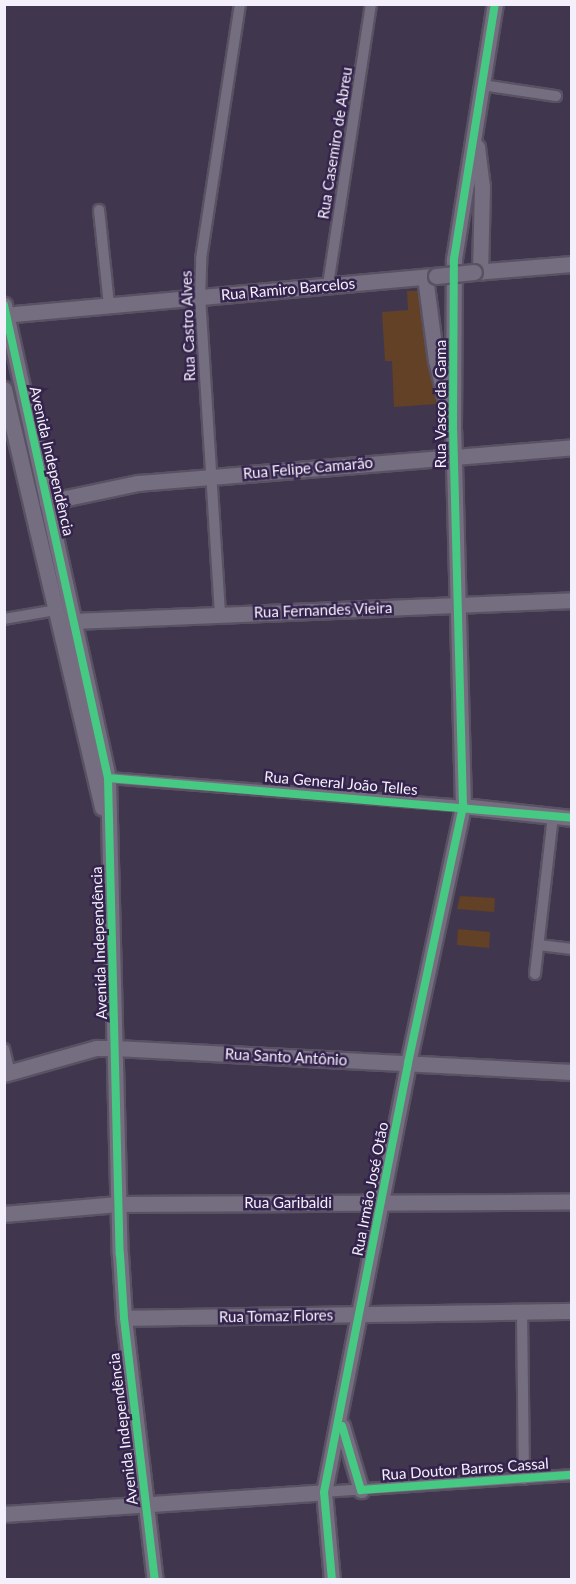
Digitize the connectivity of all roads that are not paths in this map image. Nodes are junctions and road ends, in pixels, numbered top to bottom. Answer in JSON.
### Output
{"nodes":[{"id":1,"x":240,"y":4,"type":"edge"},
{"id":2,"x":371,"y":4,"type":"edge"},
{"id":3,"x":495,"y":4,"type":"edge"},
{"id":4,"x":482,"y":86,"type":"junction"},
{"id":5,"x":556,"y":96,"type":"dead end"},
{"id":6,"x":475,"y":129,"type":"junction"},
{"id":7,"x":99,"y":210,"type":"dead end"},
{"id":8,"x":572,"y":264,"type":"edge"},
{"id":9,"x":477,"y":272,"type":"junction"},
{"id":10,"x":430,"y":276,"type":"junction"},
{"id":11,"x":328,"y":285,"type":"junction"},
{"id":12,"x":200,"y":297,"type":"junction"},
{"id":13,"x":109,"y":305,"type":"junction"},
{"id":14,"x":5,"y":315,"type":"edge"},
{"id":15,"x":4,"y":389,"type":"edge"},
{"id":16,"x":453,"y":430,"type":"junction"},
{"id":17,"x":572,"y":447,"type":"edge"},
{"id":18,"x":454,"y":457,"type":"junction"},
{"id":19,"x":211,"y":476,"type":"junction"},
{"id":20,"x":47,"y":502,"type":"junction"},
{"id":21,"x":572,"y":600,"type":"edge"},
{"id":22,"x":458,"y":604,"type":"junction"},
{"id":23,"x":56,"y":610,"type":"junction"},
{"id":24,"x":220,"y":614,"type":"junction"},
{"id":25,"x":4,"y":619,"type":"edge"},
{"id":26,"x":75,"y":621,"type":"junction"},
{"id":27,"x":108,"y":778,"type":"junction"},
{"id":28,"x":463,"y":806,"type":"junction"},
{"id":29,"x":553,"y":816,"type":"junction"},
{"id":30,"x":572,"y":818,"type":"edge"},
{"id":31,"x":109,"y":837,"type":"junction"},
{"id":32,"x":539,"y":945,"type":"junction"},
{"id":33,"x":572,"y":949,"type":"edge"},
{"id":34,"x":536,"y":974,"type":"dead end"},
{"id":35,"x":115,"y":1048,"type":"junction"},
{"id":36,"x":4,"y":1049,"type":"edge"},
{"id":37,"x":408,"y":1062,"type":"junction"},
{"id":38,"x":572,"y":1072,"type":"edge"},
{"id":39,"x":7,"y":1073,"type":"edge"},
{"id":40,"x":383,"y":1202,"type":"junction"},
{"id":41,"x":572,"y":1202,"type":"edge"},
{"id":42,"x":118,"y":1204,"type":"junction"},
{"id":43,"x":4,"y":1214,"type":"edge"},
{"id":44,"x":572,"y":1311,"type":"edge"},
{"id":45,"x":522,"y":1312,"type":"junction"},
{"id":46,"x":360,"y":1314,"type":"junction"},
{"id":47,"x":124,"y":1318,"type":"junction"},
{"id":48,"x":341,"y":1423,"type":"junction"},
{"id":49,"x":572,"y":1475,"type":"edge"},
{"id":50,"x":524,"y":1479,"type":"junction"},
{"id":51,"x":361,"y":1490,"type":"junction"},
{"id":52,"x":324,"y":1492,"type":"junction"},
{"id":53,"x":146,"y":1504,"type":"junction"},
{"id":54,"x":6,"y":1511,"type":"edge"},
{"id":55,"x":155,"y":1580,"type":"edge"},
{"id":56,"x":332,"y":1580,"type":"edge"}],
"edges":[{"from":1,"to":12,"type":"street","name":"Rua Castro Alves"},
{"from":2,"to":11,"type":"street","name":"Rua Casemiro de Abreu"},
{"from":3,"to":4,"type":"main road","name":"Rua Vasco da Gama"},
{"from":4,"to":5,"type":"street"},
{"from":4,"to":6,"type":"main road","name":"Rua Vasco da Gama"},
{"from":6,"to":9,"type":"main road"},
{"from":6,"to":16,"type":"main road","name":"Rua Vasco da Gama"},
{"from":7,"to":13,"type":"street"},
{"from":8,"to":9,"type":"main road","name":"Rua Ramiro Barcelos"},
{"from":9,"to":10,"type":"main road","name":"Rua Ramiro Barcelos","bridge":true},
{"from":10,"to":11,"type":"main road","name":"Rua Ramiro Barcelos"},
{"from":10,"to":16,"type":"main road"},
{"from":11,"to":12,"type":"main road","name":"Rua Ramiro Barcelos"},
{"from":12,"to":13,"type":"main road","name":"Rua Ramiro Barcelos"},
{"from":12,"to":19,"type":"street","name":"Rua Castro Alves"},
{"from":13,"to":14,"type":"main road","name":"Rua Ramiro Barcelos"},
{"from":14,"to":20,"type":"main road","name":"Avenida Independência"},
{"from":15,"to":23,"type":"main road","name":"Avenida Independência"},
{"from":16,"to":18,"type":"main road","name":"Rua Vasco da Gama"},
{"from":17,"to":18,"type":"main road","name":"Rua Felipe Camarão"},
{"from":18,"to":19,"type":"main road","name":"Rua Felipe Camarão"},
{"from":18,"to":22,"type":"main road","name":"Rua Vasco da Gama"},
{"from":19,"to":20,"type":"main road","name":"Rua Felipe Camarão"},
{"from":19,"to":24,"type":"street","name":"Rua Castro Alves"},
{"from":20,"to":26,"type":"main road","name":"Avenida Independência"},
{"from":21,"to":22,"type":"main road","name":"Rua Fernandes Vieira"},
{"from":22,"to":24,"type":"main road","name":"Rua Fernandes Vieira"},
{"from":22,"to":28,"type":"main road","name":"Rua Vasco da Gama"},
{"from":23,"to":25,"type":"street"},
{"from":23,"to":31,"type":"main road","name":"Avenida Independência"},
{"from":24,"to":26,"type":"main road","name":"Rua Fernandes Vieira"},
{"from":26,"to":27,"type":"main road","name":"Avenida Independência"},
{"from":27,"to":28,"type":"street","name":"Rua General João Telles"},
{"from":27,"to":31,"type":"main road","name":"Avenida Independência"},
{"from":28,"to":29,"type":"main road","name":"Rua General João Telles"},
{"from":28,"to":37,"type":"main road","name":"Rua Irmão José Otão"},
{"from":29,"to":30,"type":"main road","name":"Rua General João Telles"},
{"from":29,"to":32,"type":"street"},
{"from":31,"to":35,"type":"main road","name":"Avenida Independência"},
{"from":32,"to":33,"type":"street"},
{"from":32,"to":34,"type":"street"},
{"from":35,"to":37,"type":"main road","name":"Rua Santo Antônio"},
{"from":35,"to":39,"type":"main road","name":"Rua Santo Antônio"},
{"from":35,"to":42,"type":"main road","name":"Avenida Independência"},
{"from":36,"to":39,"type":"street"},
{"from":37,"to":38,"type":"main road","name":"Rua Santo Antônio"},
{"from":37,"to":40,"type":"main road","name":"Rua Irmão José Otão"},
{"from":40,"to":41,"type":"main road","name":"Rua Garibaldi"},
{"from":40,"to":42,"type":"main road","name":"Rua Garibaldi"},
{"from":40,"to":46,"type":"main road","name":"Rua Irmão José Otão"},
{"from":42,"to":43,"type":"main road","name":"Rua Garibaldi"},
{"from":42,"to":47,"type":"main road","name":"Avenida Independência"},
{"from":44,"to":45,"type":"main road","name":"Rua Tomaz Flores"},
{"from":45,"to":46,"type":"main road","name":"Rua Tomaz Flores"},
{"from":45,"to":50,"type":"street"},
{"from":46,"to":47,"type":"main road","name":"Rua Tomaz Flores"},
{"from":46,"to":48,"type":"main road","name":"Rua Irmão José Otão"},
{"from":47,"to":53,"type":"main road","name":"Avenida Independência"},
{"from":48,"to":51,"type":"main road"},
{"from":48,"to":52,"type":"main road","name":"Rua Irmão José Otão"},
{"from":49,"to":50,"type":"street","name":"Rua Doutor Barros Cassal"},
{"from":50,"to":51,"type":"street","name":"Rua Doutor Barros Cassal"},
{"from":51,"to":52,"type":"street","name":"Rua Doutor Barros Cassal"},
{"from":52,"to":53,"type":"main road","name":"Rua Doutor Barros Cassal"},
{"from":52,"to":56,"type":"main road","name":"Rua Irmão José Otão"},
{"from":53,"to":54,"type":"main road","name":"Rua Doutor Barros Cassal"},
{"from":53,"to":55,"type":"main road","name":"Avenida Independência"}]}
